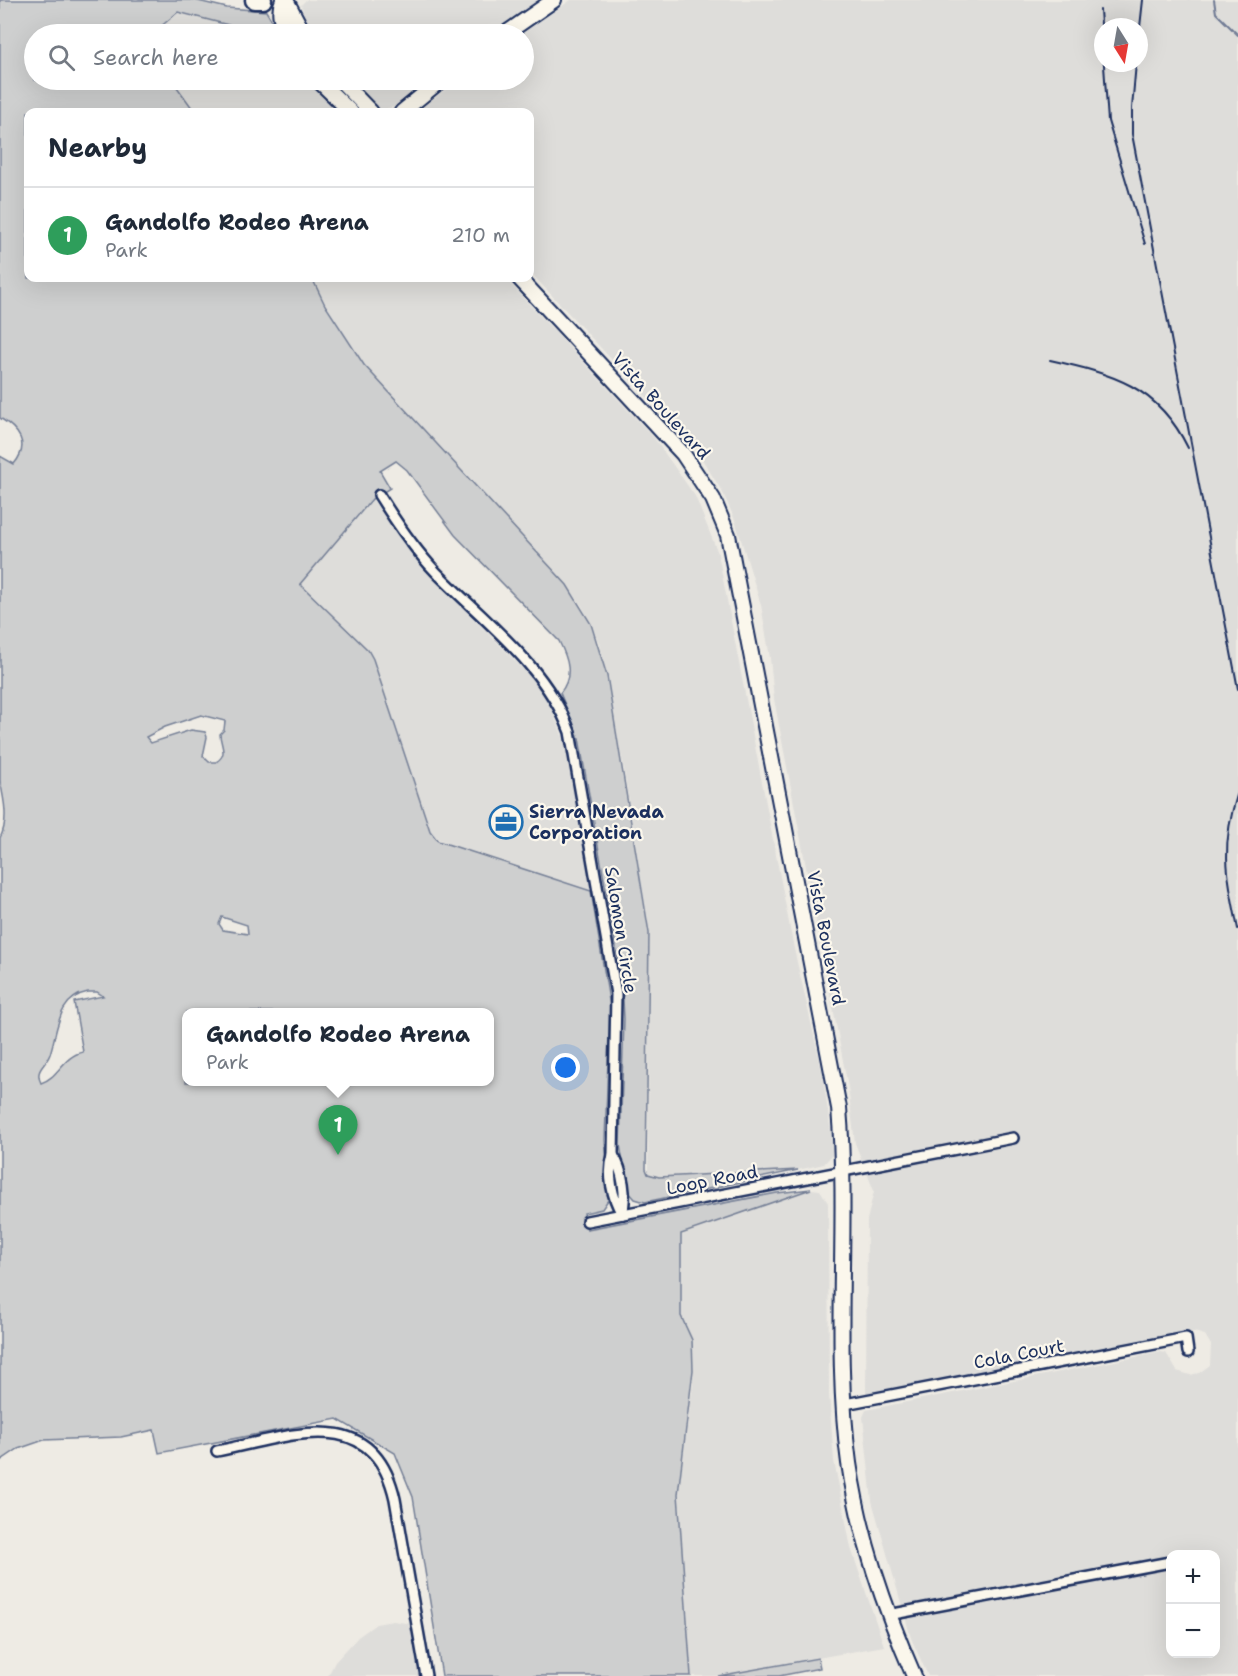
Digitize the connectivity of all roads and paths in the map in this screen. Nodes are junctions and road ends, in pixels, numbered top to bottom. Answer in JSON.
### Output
{"nodes":[{"id":1,"x":254,"y":0,"type":"edge"},
{"id":2,"x":262,"y":0,"type":"edge"},
{"id":3,"x":284,"y":0,"type":"edge"},
{"id":4,"x":554,"y":0,"type":"edge"},
{"id":5,"x":284,"y":24,"type":"edge"},
{"id":6,"x":298,"y":24,"type":"edge"},
{"id":7,"x":519,"y":24,"type":"edge"},
{"id":8,"x":328,"y":90,"type":"edge"},
{"id":9,"x":350,"y":90,"type":"edge"},
{"id":10,"x":429,"y":90,"type":"edge"},
{"id":11,"x":347,"y":108,"type":"edge"},
{"id":12,"x":367,"y":108,"type":"edge"},
{"id":13,"x":407,"y":108,"type":"edge"},
{"id":14,"x":523,"y":282,"type":"edge"},
{"id":15,"x":379,"y":495,"type":"dead end"},
{"id":16,"x":1013,"y":1138,"type":"dead end"},
{"id":17,"x":843,"y":1172,"type":"junction"},
{"id":18,"x":622,"y":1214,"type":"junction"},
{"id":19,"x":587,"y":1221,"type":"dead end"},
{"id":20,"x":1188,"y":1352,"type":"dead end"},
{"id":21,"x":844,"y":1404,"type":"junction"},
{"id":22,"x":217,"y":1451,"type":"dead end"},
{"id":23,"x":1166,"y":1563,"type":"edge"},
{"id":24,"x":888,"y":1615,"type":"junction"},
{"id":25,"x":426,"y":1676,"type":"edge"},
{"id":26,"x":914,"y":1676,"type":"edge"}],
"edges":[{"from":1,"to":2,"type":"highway"},
{"from":3,"to":5,"type":"main road"},
{"from":3,"to":6,"type":"main road"},
{"from":4,"to":7,"type":"main road"},
{"from":8,"to":11,"type":"main road"},
{"from":9,"to":12,"type":"main road"},
{"from":10,"to":13,"type":"main road"},
{"from":14,"to":17,"type":"main road","name":"Vista Boulevard"},
{"from":15,"to":18,"type":"street","name":"Salomon Circle"},
{"from":16,"to":17,"type":"street","name":"Loop Road"},
{"from":17,"to":18,"type":"street","name":"Loop Road"},
{"from":17,"to":21,"type":"main road","name":"Vista Boulevard"},
{"from":18,"to":19,"type":"street","name":"Loop Road"},
{"from":20,"to":21,"type":"street","name":"Cola Court"},
{"from":21,"to":24,"type":"main road","name":"Vista Boulevard"},
{"from":22,"to":25,"type":"street"},
{"from":23,"to":24,"type":"street"},
{"from":24,"to":26,"type":"main road","name":"Vista Boulevard"}]}
